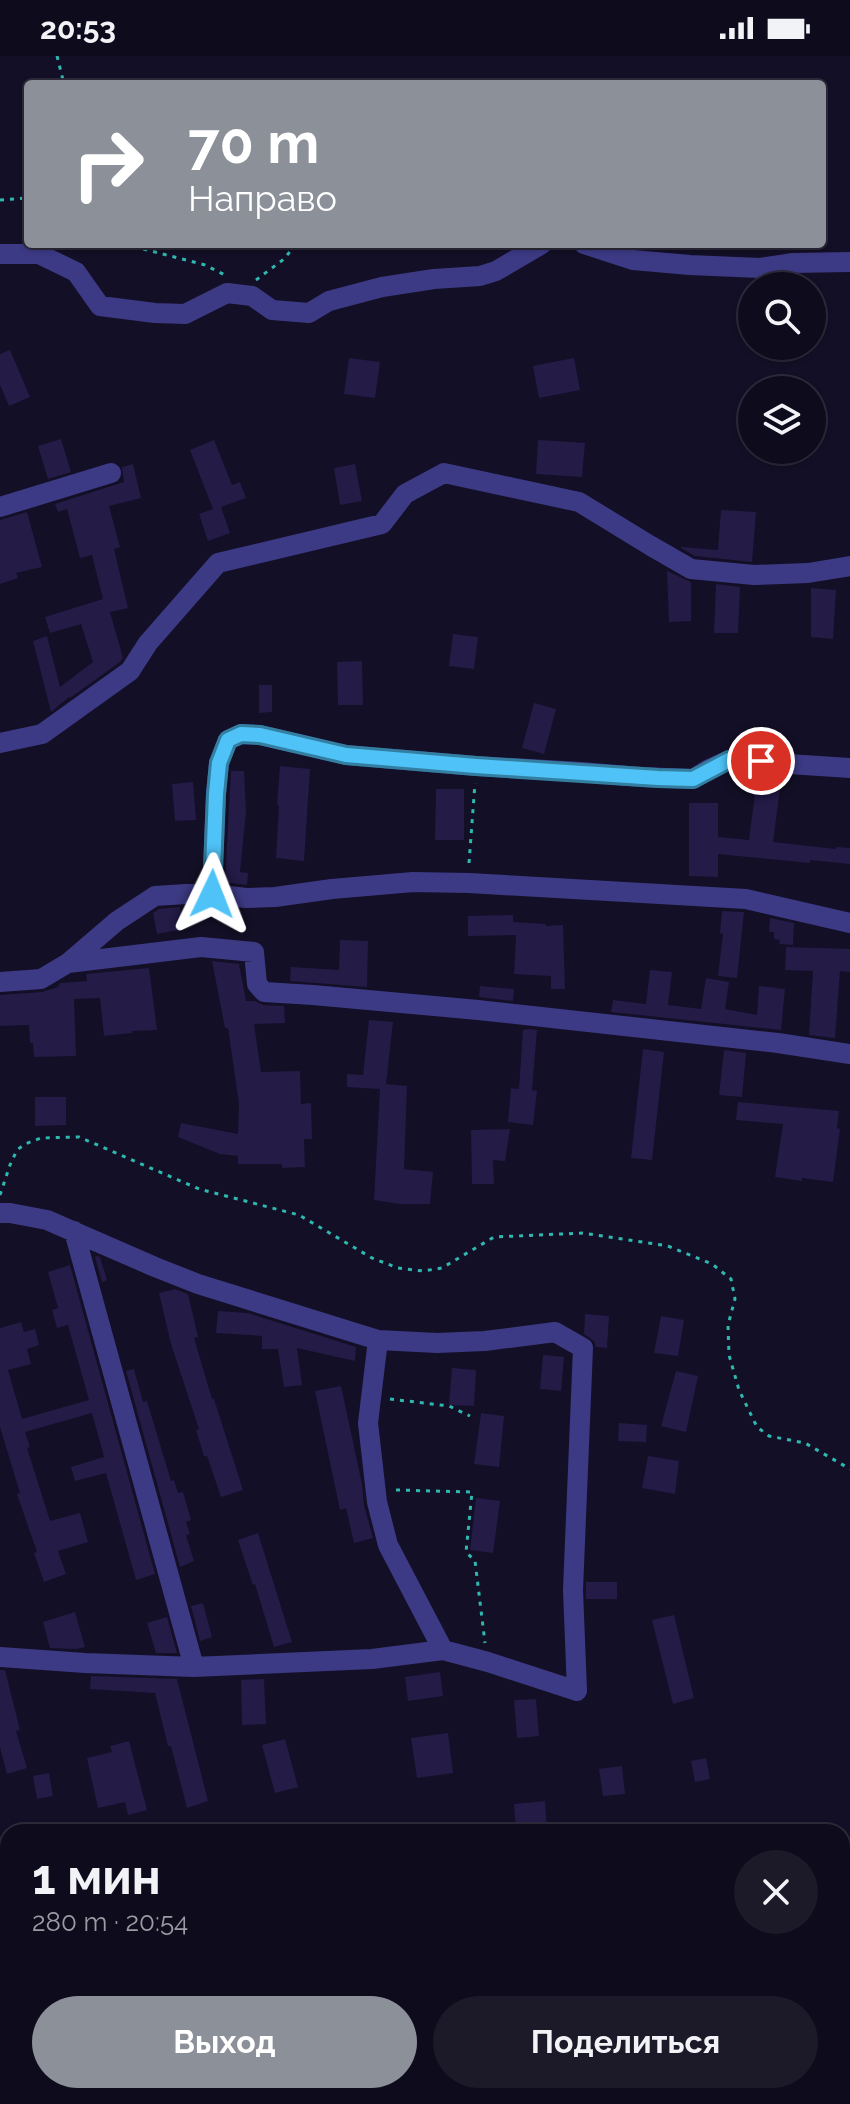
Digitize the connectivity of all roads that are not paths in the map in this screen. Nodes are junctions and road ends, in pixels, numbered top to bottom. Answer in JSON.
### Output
{"nodes":[{"id":1,"x":535,"y":248,"type":"edge"},
{"id":2,"x":596,"y":248,"type":"edge"},
{"id":3,"x":0,"y":254,"type":"edge"},
{"id":4,"x":850,"y":262,"type":"edge"},
{"id":5,"x":111,"y":473,"type":"dead end"},
{"id":6,"x":0,"y":507,"type":"edge"},
{"id":7,"x":850,"y":566,"type":"edge"},
{"id":8,"x":0,"y":743,"type":"edge"},
{"id":9,"x":850,"y":768,"type":"edge"},
{"id":10,"x":212,"y":894,"type":"junction"},
{"id":11,"x":850,"y":923,"type":"edge"},
{"id":12,"x":68,"y":963,"type":"junction"},
{"id":13,"x":0,"y":982,"type":"edge"},
{"id":14,"x":850,"y":1054,"type":"edge"},
{"id":15,"x":0,"y":1213,"type":"edge"},
{"id":16,"x":74,"y":1231,"type":"junction"},
{"id":17,"x":378,"y":1340,"type":"junction"},
{"id":18,"x":443,"y":1650,"type":"junction"},
{"id":19,"x":0,"y":1657,"type":"edge"},
{"id":20,"x":194,"y":1667,"type":"junction"}],
"edges":[{"from":1,"to":3,"type":"street"},
{"from":2,"to":4,"type":"street"},
{"from":5,"to":6,"type":"street"},
{"from":7,"to":8,"type":"street"},
{"from":9,"to":10,"type":"street"},
{"from":10,"to":11,"type":"street"},
{"from":10,"to":12,"type":"street"},
{"from":12,"to":13,"type":"street"},
{"from":12,"to":14,"type":"street"},
{"from":15,"to":16,"type":"street"},
{"from":16,"to":17,"type":"street"},
{"from":16,"to":20,"type":"street"},
{"from":17,"to":18,"type":"street"},
{"from":17,"to":18,"type":"street"},
{"from":18,"to":20,"type":"street"},
{"from":19,"to":20,"type":"street"}]}
